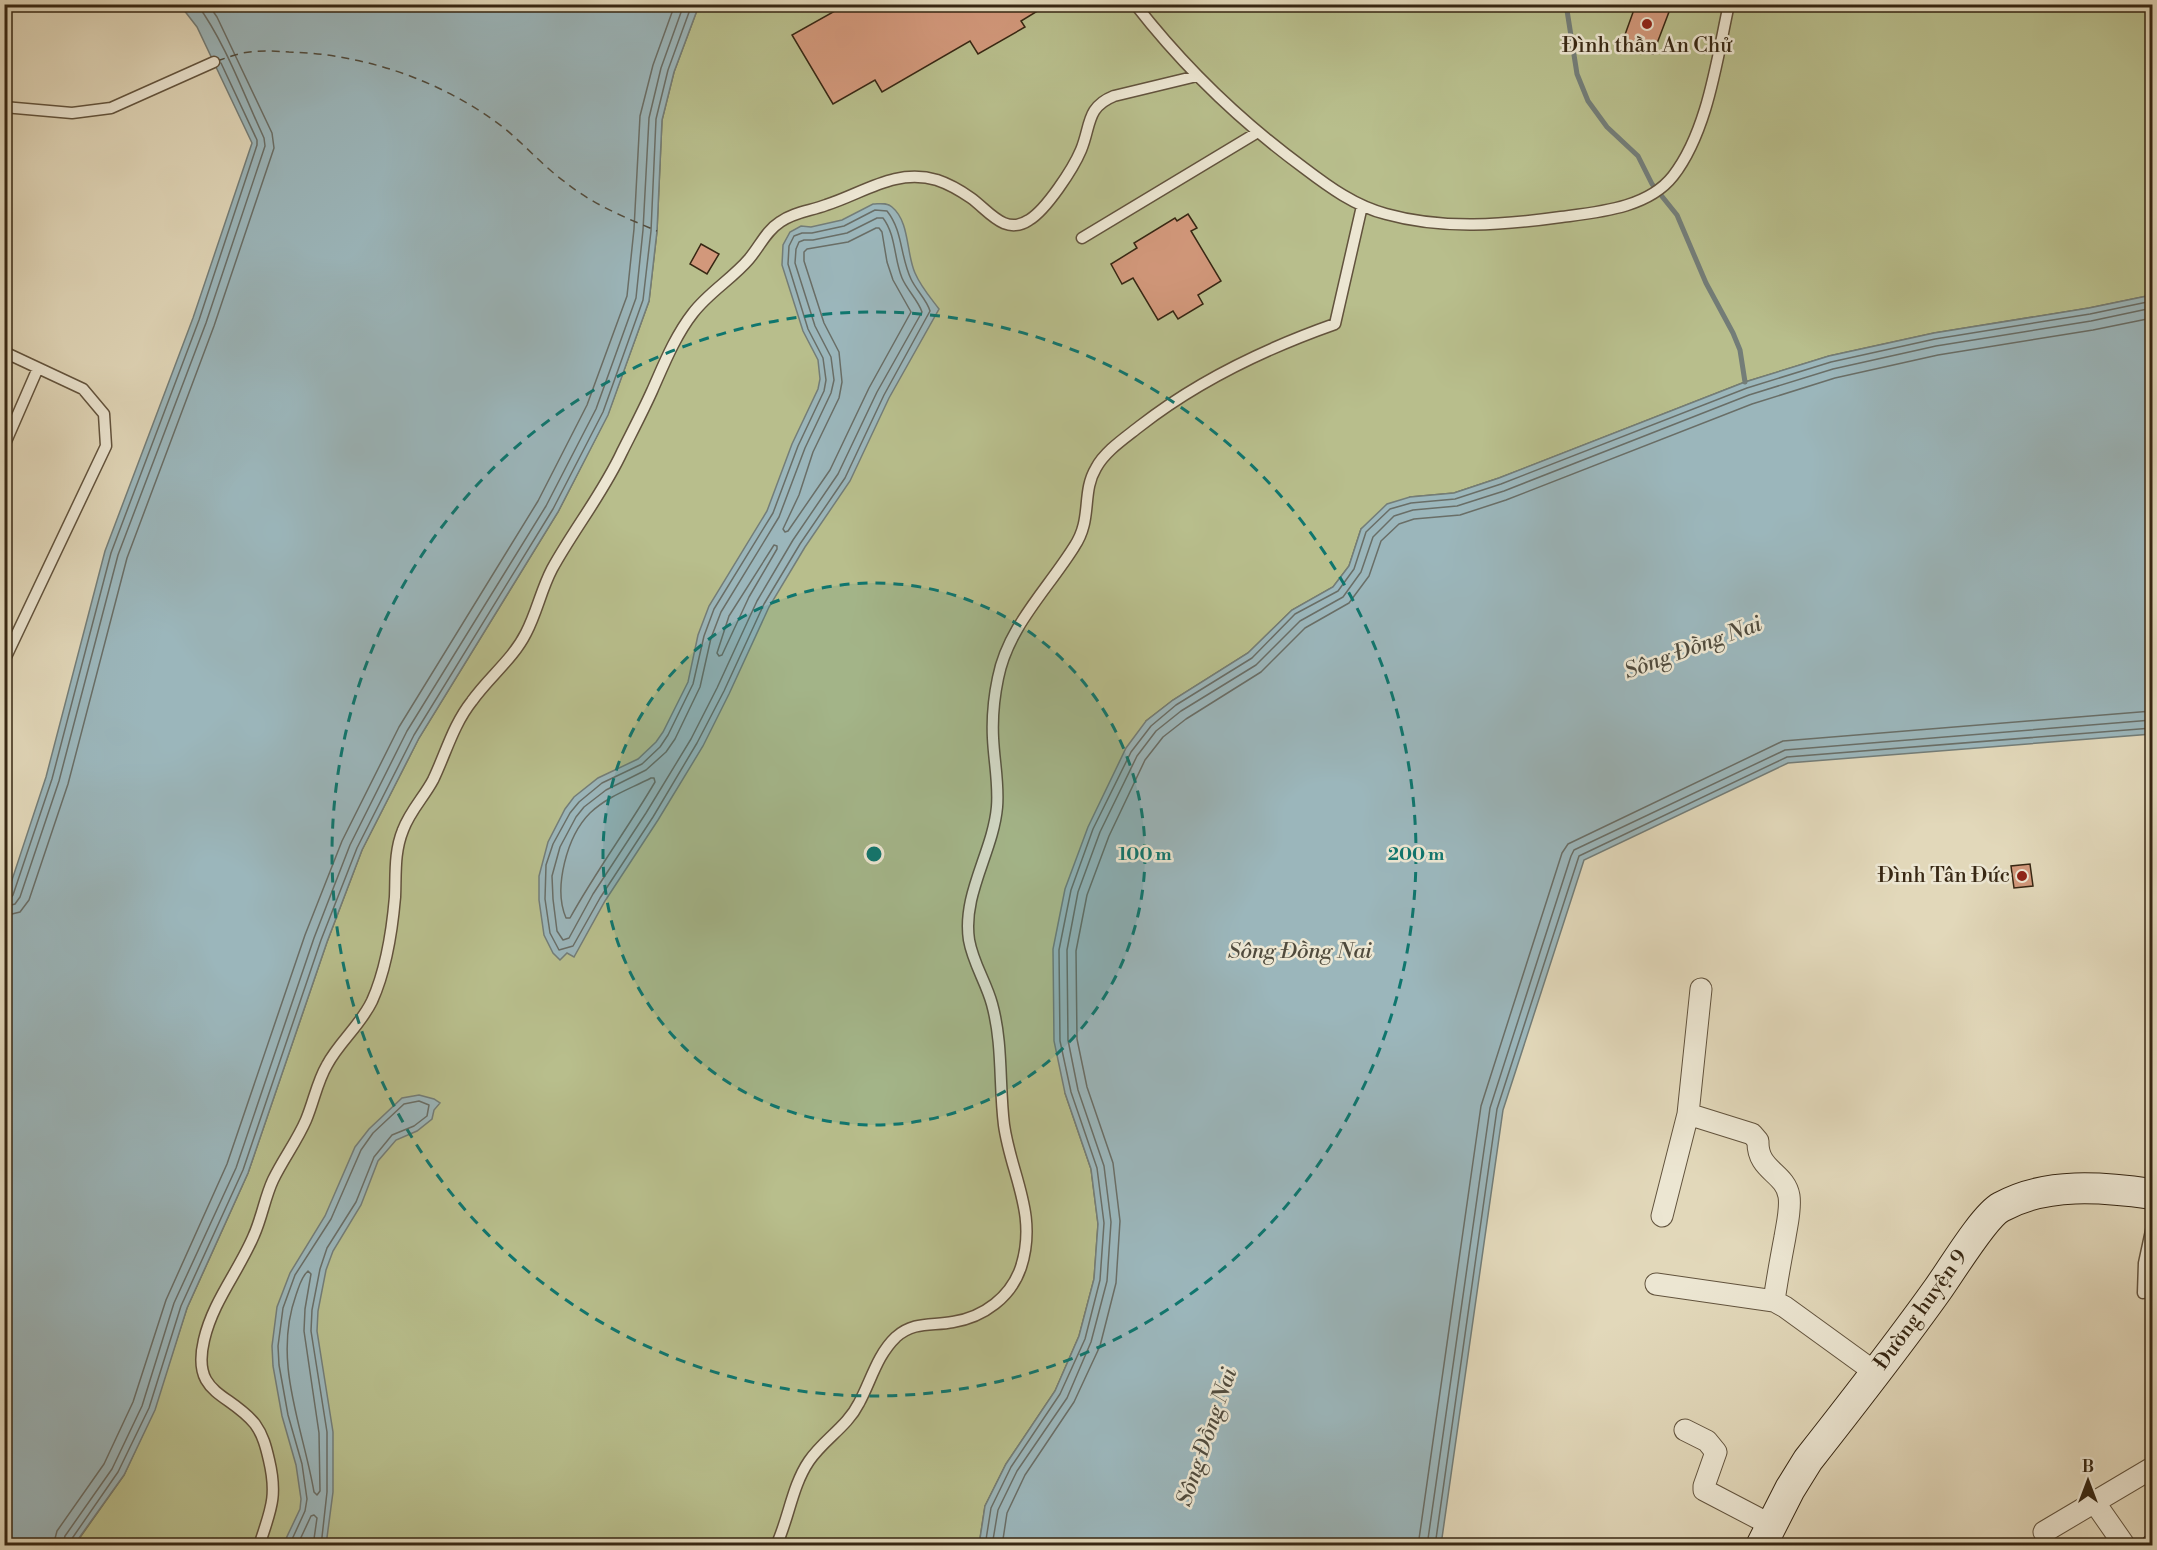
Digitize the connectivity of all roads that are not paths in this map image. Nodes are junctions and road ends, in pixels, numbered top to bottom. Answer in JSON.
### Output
{"nodes":[{"id":1,"x":1135,"y":4,"type":"edge"},
{"id":2,"x":1729,"y":4,"type":"edge"},
{"id":3,"x":214,"y":62,"type":"dead end"},
{"id":4,"x":1197,"y":76,"type":"junction"},
{"id":5,"x":4,"y":107,"type":"edge"},
{"id":6,"x":1258,"y":132,"type":"junction"},
{"id":7,"x":1362,"y":206,"type":"junction"},
{"id":8,"x":1082,"y":238,"type":"dead end"},
{"id":9,"x":4,"y":352,"type":"edge"},
{"id":10,"x":38,"y":368,"type":"junction"},
{"id":11,"x":4,"y":446,"type":"edge"},
{"id":12,"x":4,"y":661,"type":"edge"},
{"id":13,"x":1701,"y":989,"type":"dead end"},
{"id":14,"x":1688,"y":1114,"type":"junction"},
{"id":15,"x":2152,"y":1194,"type":"edge"},
{"id":16,"x":1662,"y":1216,"type":"dead end"},
{"id":17,"x":2152,"y":1226,"type":"edge"},
{"id":18,"x":1656,"y":1284,"type":"dead end"},
{"id":19,"x":2143,"y":1293,"type":"dead end"},
{"id":20,"x":1774,"y":1301,"type":"junction"},
{"id":21,"x":1876,"y":1373,"type":"junction"},
{"id":22,"x":1685,"y":1430,"type":"dead end"},
{"id":23,"x":2152,"y":1468,"type":"edge"},
{"id":24,"x":2095,"y":1503,"type":"junction"},
{"id":25,"x":2044,"y":1532,"type":"dead end"},
{"id":26,"x":1766,"y":1539,"type":"edge"},
{"id":27,"x":259,"y":1545,"type":"edge"},
{"id":28,"x":776,"y":1545,"type":"edge"},
{"id":29,"x":2090,"y":1545,"type":"edge"},
{"id":30,"x":2099,"y":1545,"type":"edge"},
{"id":31,"x":2125,"y":1545,"type":"edge"}],
"edges":[{"from":1,"to":4,"type":"lane"},
{"from":2,"to":7,"type":"lane"},
{"from":3,"to":5,"type":"lane"},
{"from":4,"to":6,"type":"lane"},
{"from":4,"to":27,"type":"lane"},
{"from":6,"to":7,"type":"lane"},
{"from":6,"to":8,"type":"lane"},
{"from":7,"to":28,"type":"lane"},
{"from":9,"to":10,"type":"lane"},
{"from":10,"to":11,"type":"lane"},
{"from":10,"to":12,"type":"lane"},
{"from":13,"to":14,"type":"street"},
{"from":14,"to":16,"type":"street"},
{"from":14,"to":20,"type":"street"},
{"from":15,"to":21,"type":"street","name":"Đường huyện 9"},
{"from":17,"to":19,"type":"lane"},
{"from":18,"to":20,"type":"street"},
{"from":20,"to":21,"type":"street"},
{"from":21,"to":26,"type":"street","name":"Đường huyện 9"},
{"from":22,"to":26,"type":"street"},
{"from":23,"to":24,"type":"street"},
{"from":24,"to":25,"type":"street"},
{"from":24,"to":31,"type":"street"},
{"from":29,"to":30,"type":"lane"}]}
